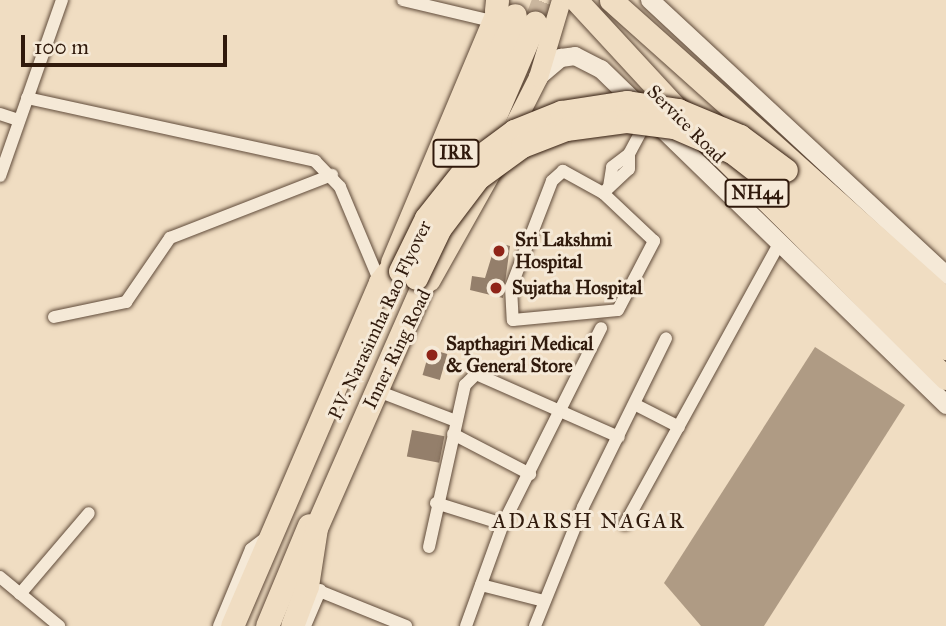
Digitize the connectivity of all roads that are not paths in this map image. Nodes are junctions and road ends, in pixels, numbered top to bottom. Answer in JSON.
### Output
{"nodes":[{"id":1,"x":62,"y":0,"type":"edge"},
{"id":2,"x":403,"y":0,"type":"edge"},
{"id":3,"x":561,"y":0,"type":"edge"},
{"id":4,"x":576,"y":0,"type":"edge"},
{"id":5,"x":611,"y":0,"type":"edge"},
{"id":6,"x":650,"y":0,"type":"edge"},
{"id":7,"x":507,"y":14,"type":"edge"},
{"id":8,"x":538,"y":77,"type":"junction"},
{"id":9,"x":26,"y":98,"type":"junction"},
{"id":10,"x":0,"y":114,"type":"edge"},
{"id":11,"x":649,"y":116,"type":"junction"},
{"id":12,"x":19,"y":120,"type":"junction"},
{"id":13,"x":332,"y":175,"type":"junction"},
{"id":14,"x":0,"y":176,"type":"edge"},
{"id":15,"x":606,"y":190,"type":"junction"},
{"id":16,"x":778,"y":247,"type":"junction"},
{"id":17,"x":946,"y":275,"type":"edge"},
{"id":18,"x":380,"y":282,"type":"junction"},
{"id":19,"x":417,"y":299,"type":"junction"},
{"id":20,"x":946,"y":299,"type":"edge"},
{"id":21,"x":54,"y":317,"type":"dead end"},
{"id":22,"x":946,"y":324,"type":"edge"},
{"id":23,"x":601,"y":328,"type":"dead end"},
{"id":24,"x":666,"y":338,"type":"dead end"},
{"id":25,"x":946,"y":348,"type":"edge"},
{"id":26,"x":946,"y":379,"type":"edge"},
{"id":27,"x":375,"y":390,"type":"junction"},
{"id":28,"x":946,"y":405,"type":"edge"},
{"id":29,"x":638,"y":406,"type":"junction"},
{"id":30,"x":562,"y":410,"type":"junction"},
{"id":31,"x":454,"y":427,"type":"junction"},
{"id":32,"x":679,"y":427,"type":"junction"},
{"id":33,"x":619,"y":438,"type":"junction"},
{"id":34,"x":530,"y":474,"type":"junction"},
{"id":35,"x":436,"y":503,"type":"junction"},
{"id":36,"x":89,"y":513,"type":"dead end"},
{"id":37,"x":277,"y":524,"type":"junction"},
{"id":38,"x":503,"y":524,"type":"junction"},
{"id":39,"x":625,"y":524,"type":"dead end"},
{"id":40,"x":316,"y":527,"type":"junction"},
{"id":41,"x":429,"y":547,"type":"dead end"},
{"id":42,"x":0,"y":577,"type":"edge"},
{"id":43,"x":481,"y":585,"type":"junction"},
{"id":44,"x":314,"y":588,"type":"junction"},
{"id":45,"x":20,"y":594,"type":"junction"},
{"id":46,"x":544,"y":601,"type":"junction"},
{"id":47,"x":59,"y":626,"type":"edge"},
{"id":48,"x":219,"y":626,"type":"edge"},
{"id":49,"x":232,"y":626,"type":"edge"},
{"id":50,"x":238,"y":626,"type":"edge"},
{"id":51,"x":248,"y":626,"type":"edge"},
{"id":52,"x":267,"y":626,"type":"edge"},
{"id":53,"x":274,"y":626,"type":"edge"},
{"id":54,"x":292,"y":626,"type":"edge"},
{"id":55,"x":305,"y":626,"type":"edge"},
{"id":56,"x":406,"y":626,"type":"edge"},
{"id":57,"x":466,"y":626,"type":"edge"},
{"id":58,"x":535,"y":626,"type":"edge"}],
"edges":[{"from":1,"to":9,"type":"street"},
{"from":2,"to":7,"type":"street"},
{"from":3,"to":8,"type":"main road","name":"Inner Ring Road","number":"IRR"},
{"from":4,"to":26,"type":"highway","number":"NH44"},
{"from":5,"to":20,"type":"highway","number":"NH44"},
{"from":6,"to":17,"type":"street"},
{"from":7,"to":18,"type":"highway","number":"IRR"},
{"from":7,"to":19,"type":"highway","number":"IRR"},
{"from":8,"to":11,"type":"street","name":"Service Road"},
{"from":8,"to":19,"type":"main road","name":"Inner Ring Road","number":"IRR"},
{"from":9,"to":12,"type":"street"},
{"from":9,"to":13,"type":"street"},
{"from":10,"to":12,"type":"street"},
{"from":11,"to":15,"type":"street"},
{"from":11,"to":16,"type":"street","name":"Service Road"},
{"from":12,"to":14,"type":"street"},
{"from":13,"to":18,"type":"street"},
{"from":13,"to":21,"type":"street"},
{"from":15,"to":15,"type":"street"},
{"from":16,"to":28,"type":"street","name":"Service Road"},
{"from":16,"to":32,"type":"street"},
{"from":18,"to":37,"type":"highway","name":"Inner Ring Road","number":"IRR"},
{"from":19,"to":27,"type":"highway","name":"Inner Ring Road","number":"IRR"},
{"from":22,"to":51,"type":"highway","name":"P.V. Narasimha Rao Flyover","bridge":true},
{"from":23,"to":30,"type":"street"},
{"from":24,"to":29,"type":"street"},
{"from":25,"to":52,"type":"highway","name":"P.V. Narasimha Rao Flyover","bridge":true},
{"from":27,"to":31,"type":"street"},
{"from":27,"to":40,"type":"highway","name":"Inner Ring Road","number":"IRR"},
{"from":29,"to":32,"type":"street"},
{"from":29,"to":33,"type":"street"},
{"from":30,"to":31,"type":"street"},
{"from":30,"to":33,"type":"street"},
{"from":30,"to":34,"type":"street"},
{"from":31,"to":34,"type":"street"},
{"from":31,"to":35,"type":"street"},
{"from":32,"to":39,"type":"street"},
{"from":33,"to":46,"type":"street"},
{"from":34,"to":38,"type":"street"},
{"from":35,"to":38,"type":"street"},
{"from":35,"to":41,"type":"street"},
{"from":36,"to":45,"type":"street"},
{"from":37,"to":48,"type":"street","name":"Inner Ring Road"},
{"from":37,"to":49,"type":"highway"},
{"from":37,"to":50,"type":"main road","name":"Inner Ring Road","number":"IRR"},
{"from":38,"to":43,"type":"street"},
{"from":40,"to":44,"type":"highway"},
{"from":40,"to":53,"type":"main road","name":"Inner Ring Road","number":"IRR"},
{"from":42,"to":45,"type":"street"},
{"from":43,"to":46,"type":"street"},
{"from":43,"to":57,"type":"street"},
{"from":44,"to":54,"type":"highway"},
{"from":44,"to":55,"type":"street"},
{"from":44,"to":56,"type":"street"},
{"from":45,"to":47,"type":"street"},
{"from":46,"to":58,"type":"street"}]}
